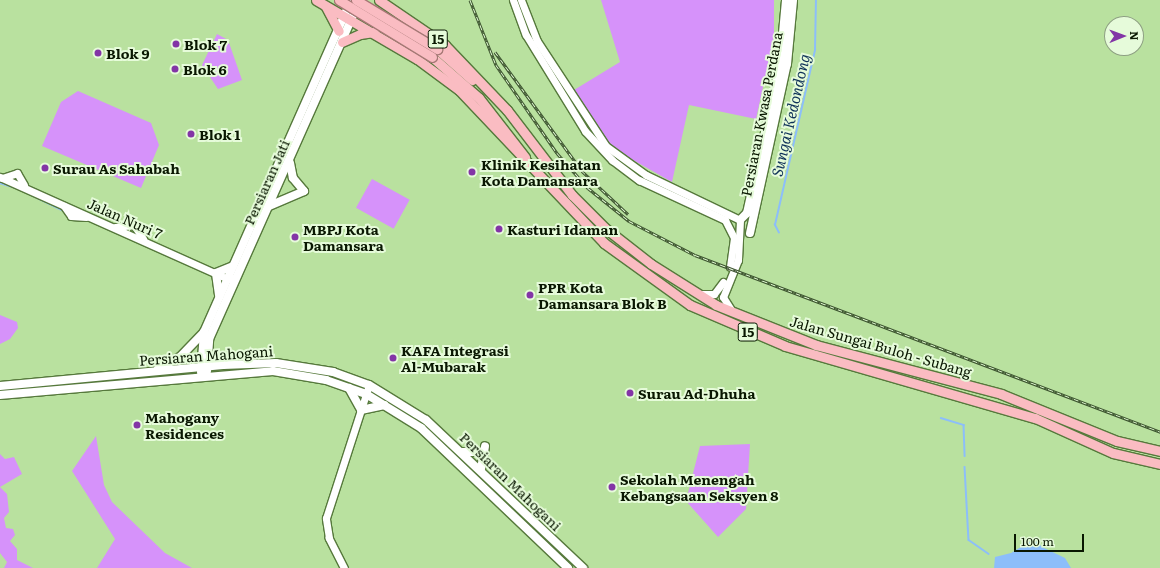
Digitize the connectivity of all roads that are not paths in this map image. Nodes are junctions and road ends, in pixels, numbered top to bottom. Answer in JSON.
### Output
{"nodes":[{"id":1,"x":339,"y":0,"type":"edge"},
{"id":2,"x":351,"y":0,"type":"edge"},
{"id":3,"x":356,"y":0,"type":"edge"},
{"id":4,"x":360,"y":0,"type":"edge"},
{"id":5,"x":513,"y":0,"type":"edge"},
{"id":6,"x":521,"y":0,"type":"edge"},
{"id":7,"x":786,"y":0,"type":"edge"},
{"id":8,"x":793,"y":0,"type":"edge"},
{"id":9,"x":381,"y":1,"type":"edge"},
{"id":10,"x":320,"y":2,"type":"edge"},
{"id":11,"x":348,"y":18,"type":"junction"},
{"id":12,"x":339,"y":31,"type":"junction"},
{"id":13,"x":374,"y":32,"type":"junction"},
{"id":14,"x":342,"y":42,"type":"junction"},
{"id":15,"x":516,"y":125,"type":"junction"},
{"id":16,"x":291,"y":158,"type":"junction"},
{"id":17,"x":528,"y":163,"type":"junction"},
{"id":18,"x":1,"y":178,"type":"edge"},
{"id":19,"x":269,"y":206,"type":"junction"},
{"id":20,"x":725,"y":220,"type":"junction"},
{"id":21,"x":740,"y":223,"type":"junction"},
{"id":22,"x":750,"y":233,"type":"dead end"},
{"id":23,"x":734,"y":238,"type":"junction"},
{"id":24,"x":233,"y":266,"type":"junction"},
{"id":25,"x":216,"y":273,"type":"junction"},
{"id":26,"x":238,"y":275,"type":"junction"},
{"id":27,"x":228,"y":279,"type":"junction"},
{"id":28,"x":696,"y":293,"type":"junction"},
{"id":29,"x":219,"y":298,"type":"junction"},
{"id":30,"x":740,"y":316,"type":"junction"},
{"id":31,"x":204,"y":332,"type":"junction"},
{"id":32,"x":207,"y":349,"type":"junction"},
{"id":33,"x":223,"y":365,"type":"junction"},
{"id":34,"x":203,"y":367,"type":"junction"},
{"id":35,"x":153,"y":371,"type":"junction"},
{"id":36,"x":204,"y":376,"type":"junction"},
{"id":37,"x":369,"y":385,"type":"junction"},
{"id":38,"x":0,"y":386,"type":"edge"},
{"id":39,"x":349,"y":388,"type":"junction"},
{"id":40,"x":366,"y":394,"type":"junction"},
{"id":41,"x":0,"y":395,"type":"edge"},
{"id":42,"x":385,"y":405,"type":"junction"},
{"id":43,"x":360,"y":410,"type":"junction"},
{"id":44,"x":1160,"y":451,"type":"edge"},
{"id":45,"x":462,"y":452,"type":"junction"},
{"id":46,"x":1160,"y":465,"type":"edge"},
{"id":47,"x":481,"y":469,"type":"junction"},
{"id":48,"x":344,"y":568,"type":"edge"},
{"id":49,"x":568,"y":568,"type":"edge"},
{"id":50,"x":583,"y":568,"type":"edge"}],
"edges":[{"from":1,"to":17,"type":"highway","name":"Jalan Sungai Buloh - Subang","bridge":true},
{"from":2,"to":11,"type":"main road"},
{"from":3,"to":15,"type":"highway","name":"Jalan Sungai Buloh - Subang","bridge":true},
{"from":4,"to":11,"type":"main road","name":"Persiaran Jati"},
{"from":5,"to":20,"type":"street"},
{"from":6,"to":21,"type":"street"},
{"from":7,"to":21,"type":"main road","name":"Persiaran Kwasa Perdana"},
{"from":8,"to":22,"type":"main road","name":"Persiaran Kwasa Perdana"},
{"from":9,"to":13,"type":"highway"},
{"from":9,"to":15,"type":"highway","name":"Jalan Sungai Buloh - Subang","number":"15"},
{"from":10,"to":11,"type":"highway","name":"Jalan Sungai Buloh - Subang","number":"15"},
{"from":10,"to":12,"type":"highway","name":"Jalan Sungai Buloh - Subang","number":"15"},
{"from":11,"to":12,"type":"main road","name":"Persiaran Jati"},
{"from":11,"to":13,"type":"highway","name":"Jalan Sungai Buloh - Subang","number":"15"},
{"from":11,"to":14,"type":"main road","name":"Persiaran Jati"},
{"from":12,"to":24,"type":"main road","name":"Persiaran Jati"},
{"from":13,"to":14,"type":"highway"},
{"from":13,"to":17,"type":"highway","name":"Jalan Sungai Buloh - Subang","number":"15"},
{"from":14,"to":16,"type":"main road","name":"Persiaran Jati"},
{"from":15,"to":28,"type":"highway","name":"Jalan Sungai Buloh - Subang","number":"15"},
{"from":16,"to":19,"type":"main road","name":"Persiaran Jati"},
{"from":16,"to":19,"type":"main road"},
{"from":17,"to":46,"type":"highway","name":"Jalan Sungai Buloh - Subang","number":"15"},
{"from":18,"to":25,"type":"street","name":"Jalan Nuri 7"},
{"from":19,"to":26,"type":"main road","name":"Persiaran Jati"},
{"from":20,"to":21,"type":"street"},
{"from":20,"to":23,"type":"street"},
{"from":21,"to":23,"type":"street"},
{"from":21,"to":30,"type":"street"},
{"from":23,"to":28,"type":"street"},
{"from":24,"to":25,"type":"main road"},
{"from":24,"to":27,"type":"main road","name":"Persiaran Jati"},
{"from":25,"to":27,"type":"street","name":"Jalan Nuri 7"},
{"from":25,"to":29,"type":"main road"},
{"from":26,"to":27,"type":"street"},
{"from":26,"to":32,"type":"main road","name":"Persiaran Jati"},
{"from":27,"to":29,"type":"main road","name":"Persiaran Jati"},
{"from":28,"to":30,"type":"highway","name":"Jalan Sungai Buloh - Subang","number":"15"},
{"from":29,"to":31,"type":"main road","name":"Persiaran Jati"},
{"from":30,"to":44,"type":"highway","name":"Jalan Sungai Buloh - Subang","number":"15"},
{"from":31,"to":34,"type":"main road","name":"Persiaran Jati"},
{"from":31,"to":35,"type":"main road"},
{"from":32,"to":33,"type":"main road"},
{"from":32,"to":34,"type":"main road","name":"Persiaran Jati"},
{"from":33,"to":34,"type":"main road","name":"Persiaran Mahogani"},
{"from":33,"to":37,"type":"main road","name":"Persiaran Mahogani"},
{"from":34,"to":35,"type":"main road","name":"Persiaran Mahogani"},
{"from":34,"to":36,"type":"main road","name":"Persiaran Jati"},
{"from":35,"to":38,"type":"main road","name":"Persiaran Mahogani"},
{"from":36,"to":39,"type":"main road","name":"Persiaran Mahogani"},
{"from":36,"to":41,"type":"main road","name":"Persiaran Mahogani"},
{"from":37,"to":40,"type":"street"},
{"from":37,"to":45,"type":"main road","name":"Persiaran Mahogani"},
{"from":39,"to":40,"type":"main road","name":"Persiaran Mahogani"},
{"from":39,"to":43,"type":"main road"},
{"from":40,"to":42,"type":"main road","name":"Persiaran Mahogani"},
{"from":40,"to":43,"type":"street"},
{"from":42,"to":43,"type":"main road"},
{"from":42,"to":49,"type":"main road","name":"Persiaran Mahogani"},
{"from":43,"to":48,"type":"street"},
{"from":45,"to":47,"type":"main road","name":"Persiaran Mahogani"},
{"from":45,"to":47,"type":"main road"},
{"from":47,"to":50,"type":"main road","name":"Persiaran Mahogani"}]}
